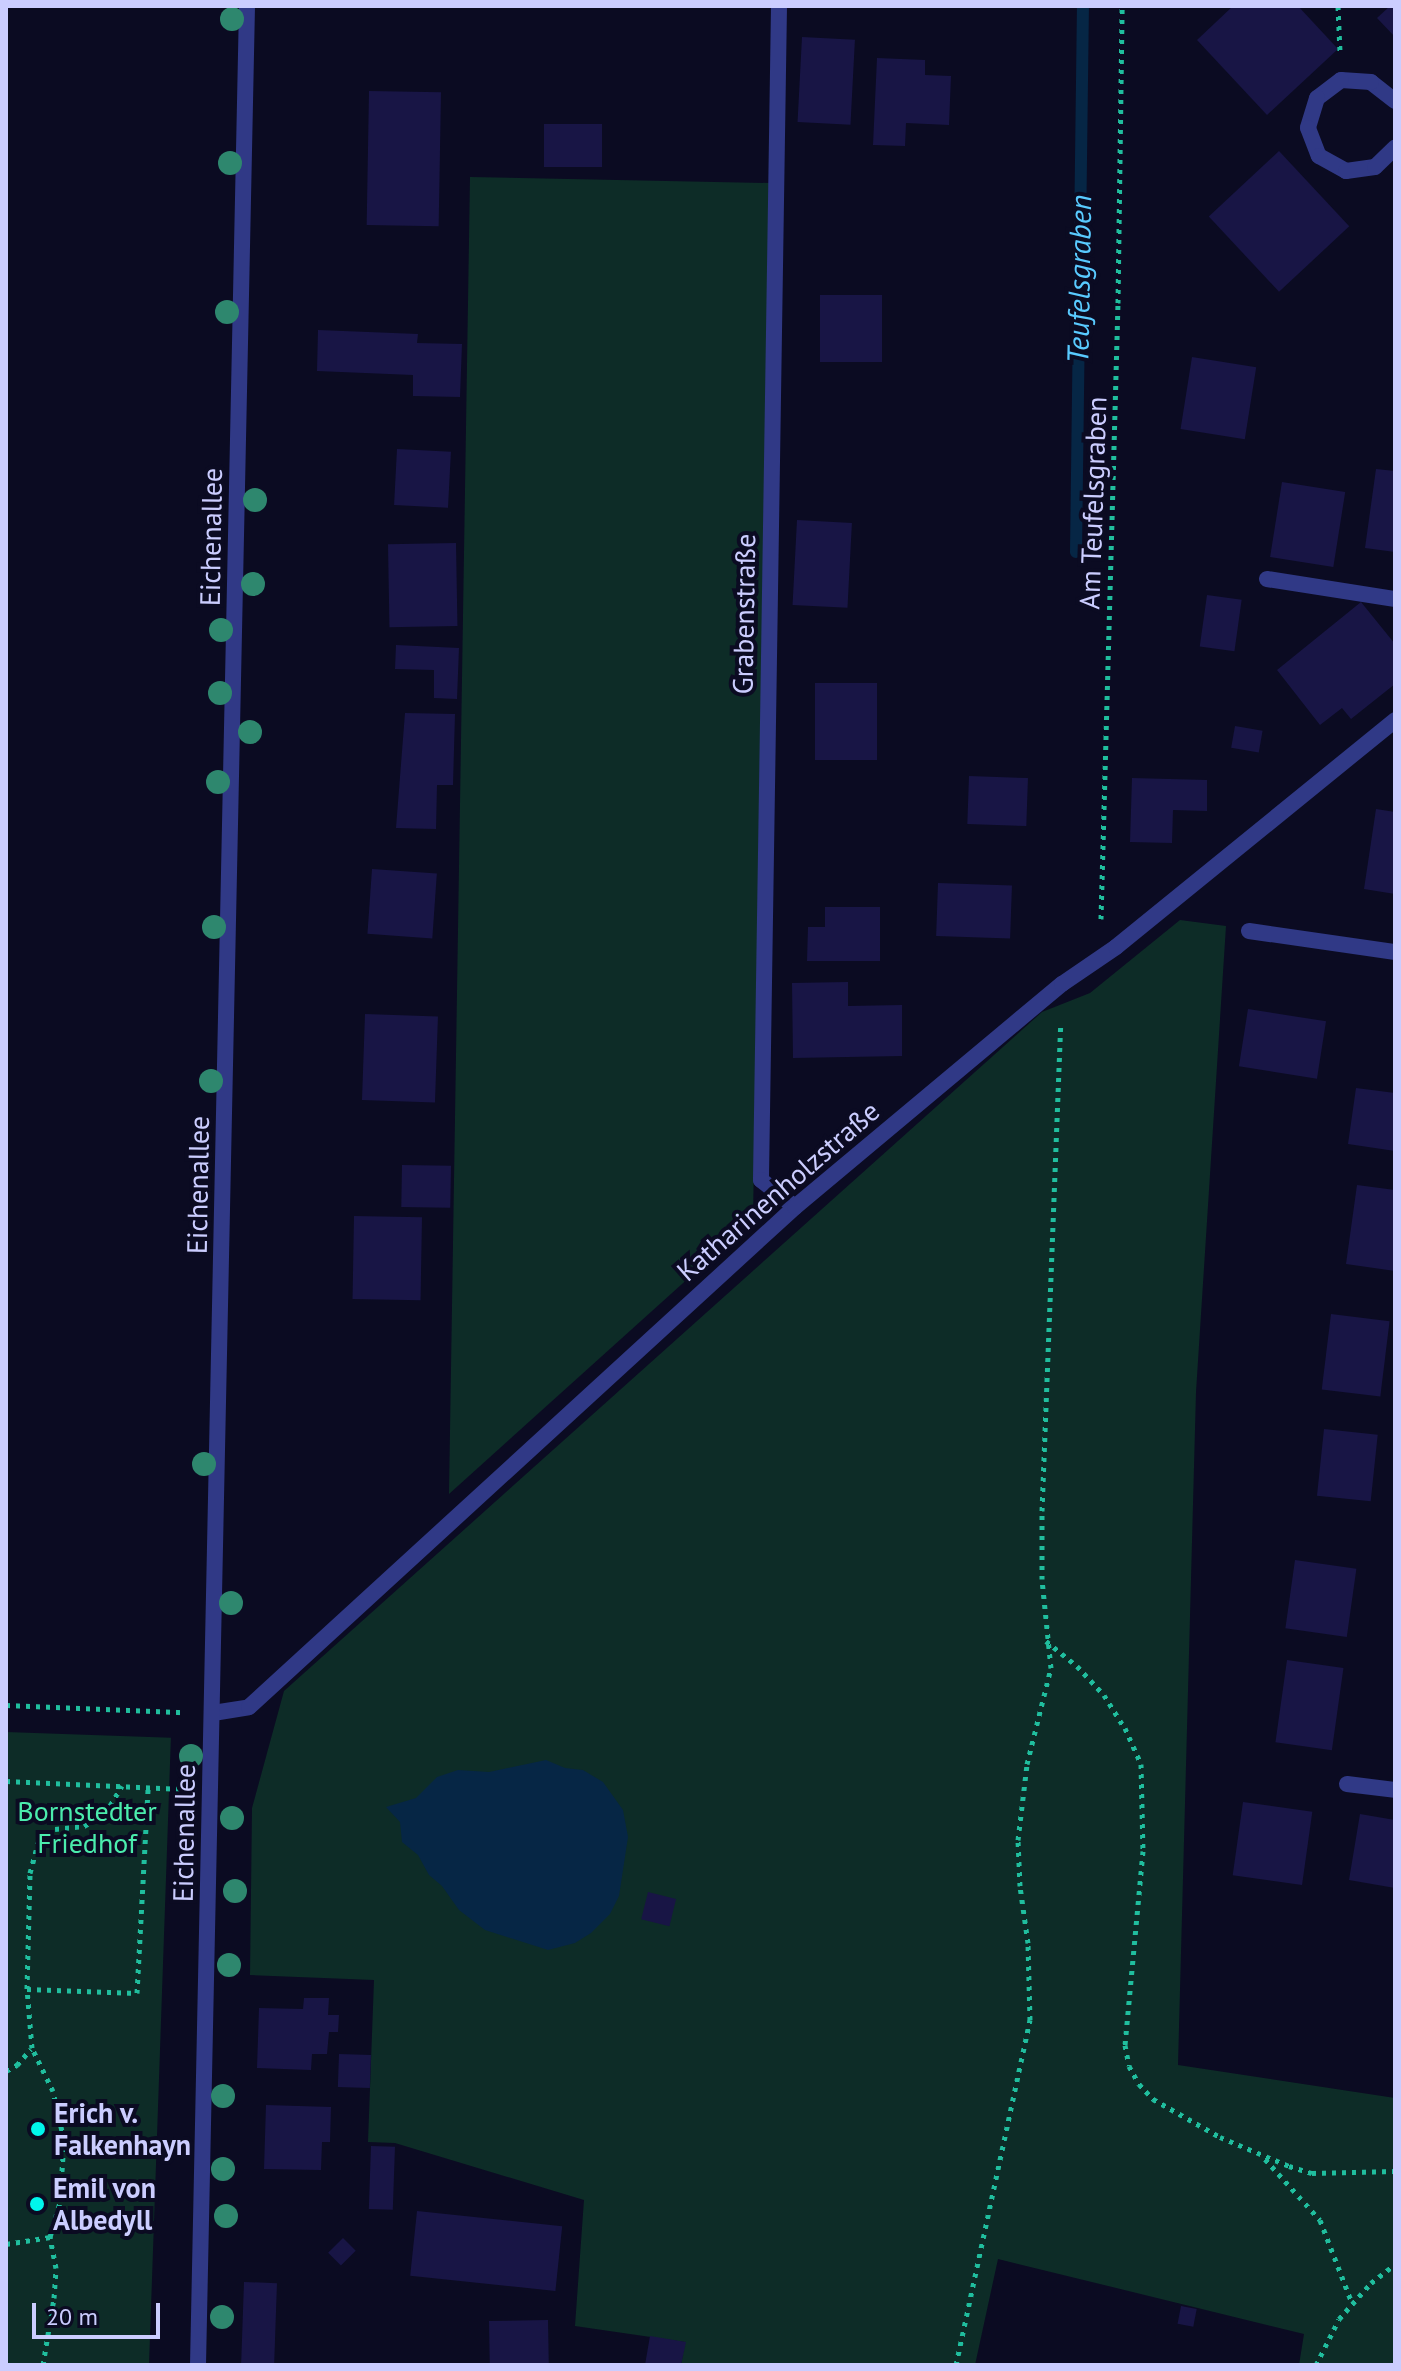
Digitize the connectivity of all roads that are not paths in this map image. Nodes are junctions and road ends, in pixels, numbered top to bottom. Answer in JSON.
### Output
{"nodes":[{"id":1,"x":247,"y":6,"type":"edge"},
{"id":2,"x":779,"y":6,"type":"edge"},
{"id":3,"x":1395,"y":101,"type":"edge"},
{"id":4,"x":1395,"y":148,"type":"edge"},
{"id":5,"x":1267,"y":579,"type":"dead end"},
{"id":6,"x":1395,"y":599,"type":"edge"},
{"id":7,"x":1395,"y":720,"type":"edge"},
{"id":8,"x":1249,"y":931,"type":"dead end"},
{"id":9,"x":1395,"y":952,"type":"edge"},
{"id":10,"x":795,"y":1207,"type":"junction"},
{"id":11,"x":213,"y":1713,"type":"junction"},
{"id":12,"x":1347,"y":1784,"type":"dead end"},
{"id":13,"x":1395,"y":1790,"type":"edge"},
{"id":14,"x":198,"y":2365,"type":"edge"}],
"edges":[{"from":1,"to":11,"type":"street","name":"Eichenallee"},
{"from":2,"to":10,"type":"street","name":"Grabenstraße"},
{"from":3,"to":4,"type":"street"},
{"from":5,"to":6,"type":"street"},
{"from":7,"to":10,"type":"street","name":"Katharinenholzstraße"},
{"from":8,"to":9,"type":"street"},
{"from":10,"to":11,"type":"street","name":"Katharinenholzstraße"},
{"from":11,"to":14,"type":"street","name":"Eichenallee"},
{"from":12,"to":13,"type":"street"}]}
